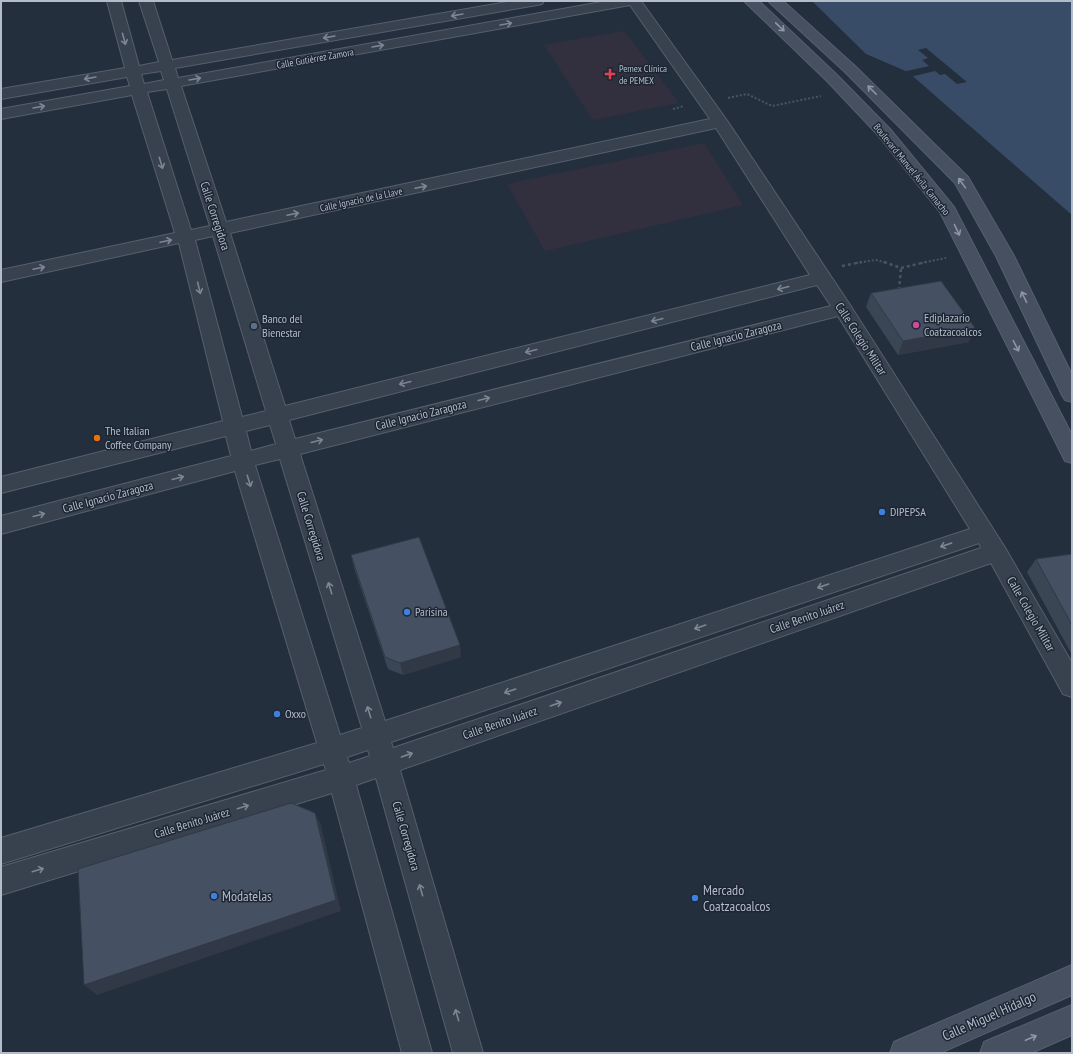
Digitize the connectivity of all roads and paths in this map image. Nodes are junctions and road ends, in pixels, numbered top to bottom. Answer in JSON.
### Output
{"nodes":[{"id":1,"x":114,"y":1,"type":"edge"},
{"id":2,"x":146,"y":1,"type":"edge"},
{"id":3,"x":537,"y":1,"type":"edge"},
{"id":4,"x":630,"y":1,"type":"edge"},
{"id":5,"x":634,"y":1,"type":"edge"},
{"id":6,"x":751,"y":1,"type":"edge"},
{"id":7,"x":775,"y":1,"type":"edge"},
{"id":8,"x":170,"y":74,"type":"junction"},
{"id":9,"x":135,"y":80,"type":"junction"},
{"id":10,"x":845,"y":91,"type":"junction"},
{"id":11,"x":1,"y":94,"type":"edge"},
{"id":12,"x":748,"y":94,"type":"dead end"},
{"id":13,"x":1,"y":114,"type":"edge"},
{"id":14,"x":716,"y":117,"type":"junction"},
{"id":15,"x":218,"y":223,"type":"junction"},
{"id":16,"x":183,"y":230,"type":"junction"},
{"id":17,"x":968,"y":253,"type":"junction"},
{"id":18,"x":1,"y":261,"type":"edge"},
{"id":19,"x":901,"y":268,"type":"junction"},
{"id":20,"x":819,"y":275,"type":"junction"},
{"id":21,"x":1,"y":276,"type":"edge"},
{"id":22,"x":899,"y":296,"type":"edge"},
{"id":23,"x":843,"y":309,"type":"junction"},
{"id":24,"x":1072,"y":395,"type":"edge"},
{"id":25,"x":278,"y":415,"type":"junction"},
{"id":26,"x":234,"y":426,"type":"junction"},
{"id":27,"x":287,"y":448,"type":"junction"},
{"id":28,"x":1072,"y":455,"type":"edge"},
{"id":29,"x":243,"y":461,"type":"junction"},
{"id":30,"x":1,"y":485,"type":"edge"},
{"id":31,"x":1,"y":525,"type":"edge"},
{"id":32,"x":989,"y":542,"type":"junction"},
{"id":33,"x":1072,"y":686,"type":"edge"},
{"id":34,"x":376,"y":736,"type":"junction"},
{"id":35,"x":332,"y":750,"type":"junction"},
{"id":36,"x":385,"y":763,"type":"junction"},
{"id":37,"x":341,"y":778,"type":"junction"},
{"id":38,"x":1,"y":850,"type":"edge"},
{"id":39,"x":1,"y":881,"type":"edge"},
{"id":40,"x":1072,"y":980,"type":"edge"},
{"id":41,"x":1072,"y":1020,"type":"edge"},
{"id":42,"x":417,"y":1053,"type":"edge"},
{"id":43,"x":468,"y":1053,"type":"edge"},
{"id":44,"x":905,"y":1053,"type":"edge"},
{"id":45,"x":995,"y":1053,"type":"edge"}],
"edges":[{"from":1,"to":9,"type":"street","one_way":true},
{"from":2,"to":8,"type":"street","name":"Calle Corregidora"},
{"from":3,"to":8,"type":"street","name":"Calle Gutiérrez Zamora","one_way":true},
{"from":8,"to":4,"type":"street","name":"Calle Gutiérrez Zamora","one_way":true},
{"from":5,"to":14,"type":"street","name":"Calle Colegio Militar"},
{"from":6,"to":10,"type":"main road","name":"Boulevard Manuel Ávila Camacho","one_way":true},
{"from":24,"to":7,"type":"main road","name":"Boulevard Manuel Ávila Camacho","one_way":true},
{"from":8,"to":9,"type":"street","name":"Calle Gutiérrez Zamora"},
{"from":8,"to":15,"type":"street","name":"Calle Corregidora"},
{"from":9,"to":11,"type":"street","name":"Calle Gutiérrez Zamora","one_way":true},
{"from":13,"to":9,"type":"street","name":"Calle Gutiérrez Zamora","one_way":true},
{"from":9,"to":16,"type":"street","one_way":true},
{"from":10,"to":12,"type":"path"},
{"from":10,"to":17,"type":"main road","name":"Boulevard Manuel Ávila Camacho","one_way":true},
{"from":14,"to":15,"type":"street","name":"Calle Ignacio de la Llave"},
{"from":14,"to":20,"type":"street","name":"Calle Colegio Militar"},
{"from":15,"to":16,"type":"street","name":"Calle Ignacio de la Llave"},
{"from":15,"to":25,"type":"street","name":"Calle Corregidora"},
{"from":16,"to":18,"type":"street","name":"Calle Ignacio de la Llave"},
{"from":21,"to":16,"type":"street","name":"Calle Ignacio de la Llave","one_way":true},
{"from":16,"to":26,"type":"street","one_way":true},
{"from":17,"to":19,"type":"path"},
{"from":17,"to":28,"type":"main road","name":"Boulevard Manuel Ávila Camacho","one_way":true},
{"from":19,"to":20,"type":"path"},
{"from":19,"to":22,"type":"path"},
{"from":20,"to":23,"type":"street","name":"Calle Colegio Militar"},
{"from":20,"to":25,"type":"street","one_way":true},
{"from":27,"to":23,"type":"street","name":"Calle Ignacio Zaragoza","one_way":true},
{"from":23,"to":32,"type":"street","name":"Calle Colegio Militar"},
{"from":25,"to":26,"type":"street"},
{"from":25,"to":27,"type":"street","name":"Calle Corregidora"},
{"from":26,"to":29,"type":"street"},
{"from":26,"to":30,"type":"street"},
{"from":27,"to":29,"type":"street","name":"Calle Ignacio Zaragoza"},
{"from":34,"to":27,"type":"street","name":"Calle Corregidora","one_way":true},
{"from":31,"to":29,"type":"street","name":"Calle Ignacio Zaragoza","one_way":true},
{"from":29,"to":35,"type":"street","one_way":true},
{"from":32,"to":33,"type":"street","name":"Calle Colegio Militar"},
{"from":32,"to":34,"type":"street","name":"Calle Benito Juárez","one_way":true},
{"from":36,"to":32,"type":"street","name":"Calle Benito Juárez","one_way":true},
{"from":34,"to":35,"type":"street","name":"Calle Benito Juárez"},
{"from":34,"to":36,"type":"street","name":"Calle Corregidora"},
{"from":35,"to":37,"type":"street"},
{"from":35,"to":38,"type":"street","name":"Calle Benito Juárez"},
{"from":36,"to":37,"type":"street","name":"Calle Benito Juárez"},
{"from":43,"to":36,"type":"street","name":"Calle Corregidora","one_way":true},
{"from":39,"to":37,"type":"street","name":"Calle Benito Juárez","one_way":true},
{"from":37,"to":42,"type":"street"},
{"from":40,"to":44,"type":"main road","name":"Calle Miguel Hidalgo"},
{"from":45,"to":41,"type":"main road","one_way":true}]}
